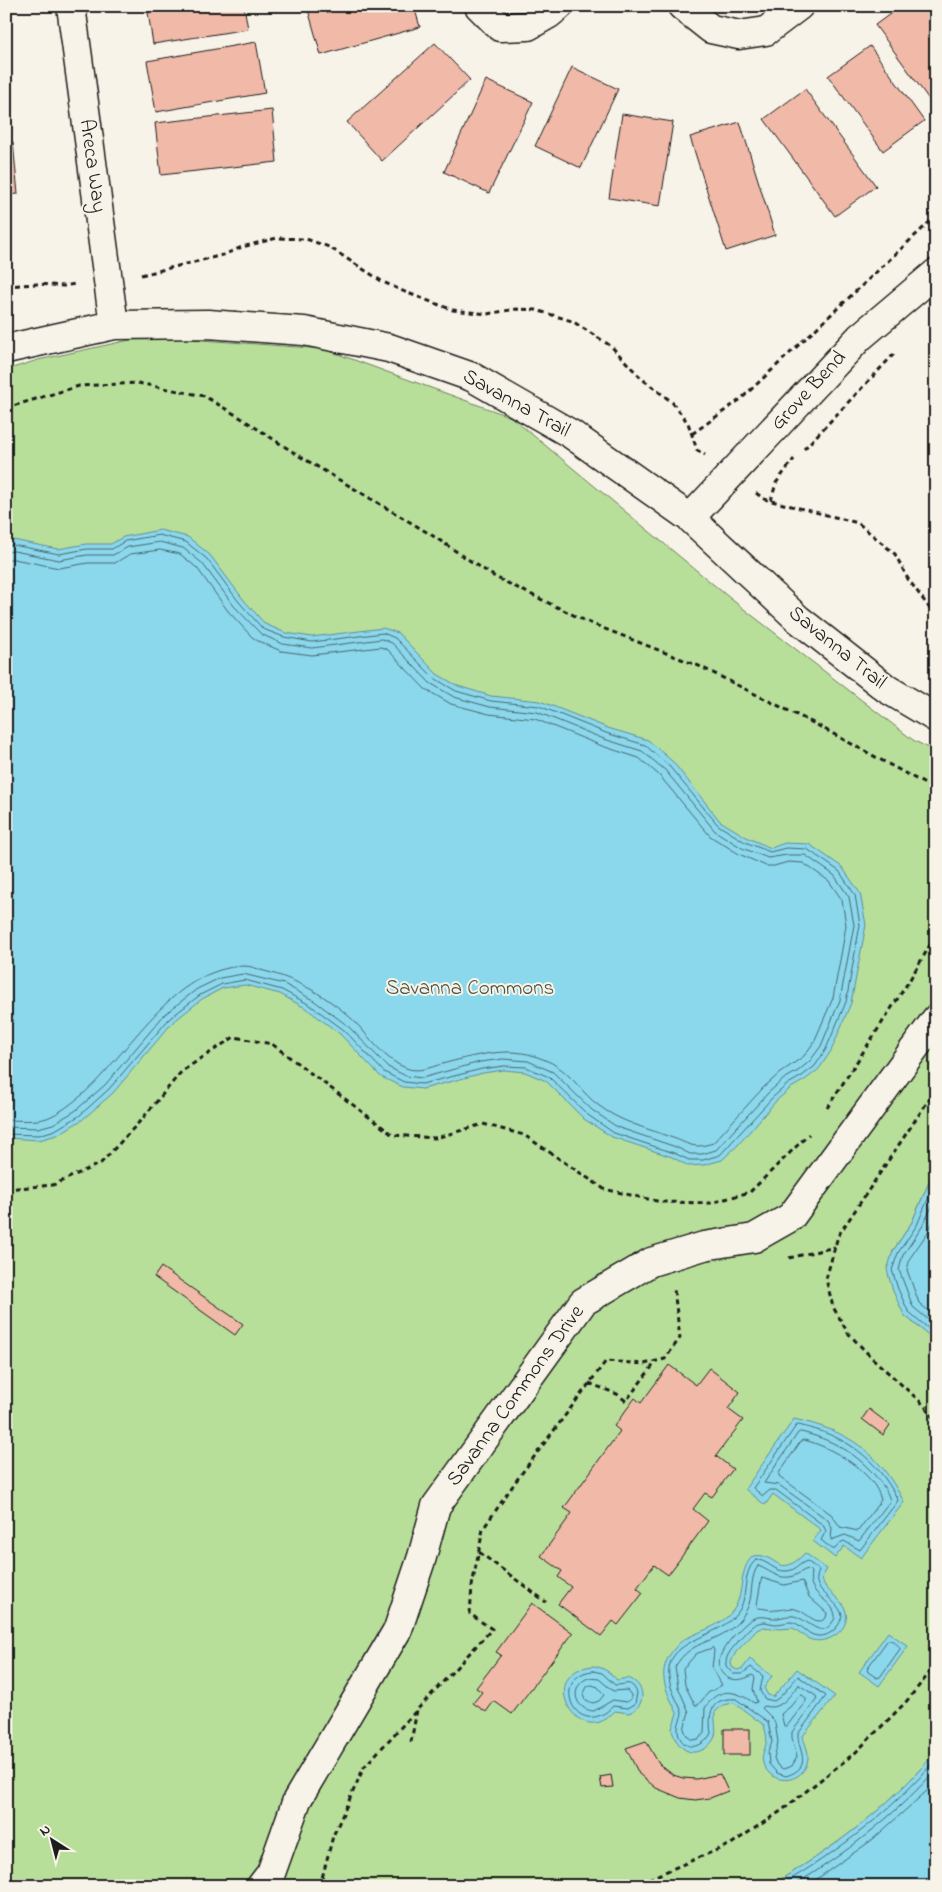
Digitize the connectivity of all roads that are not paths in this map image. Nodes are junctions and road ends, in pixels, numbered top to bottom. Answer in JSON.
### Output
{"nodes":[{"id":1,"x":71,"y":6,"type":"edge"},
{"id":2,"x":479,"y":6,"type":"edge"},
{"id":3,"x":558,"y":6,"type":"edge"},
{"id":4,"x":682,"y":6,"type":"edge"},
{"id":5,"x":799,"y":6,"type":"edge"},
{"id":6,"x":936,"y":272,"type":"edge"},
{"id":7,"x":114,"y":325,"type":"junction"},
{"id":8,"x":6,"y":349,"type":"edge"},
{"id":9,"x":690,"y":518,"type":"junction"},
{"id":10,"x":936,"y":718,"type":"edge"},
{"id":11,"x":936,"y":1020,"type":"edge"},
{"id":12,"x":261,"y":1886,"type":"edge"}],
"edges":[{"from":1,"to":7,"type":"street","name":"Areca Way"},
{"from":2,"to":3,"type":"street"},
{"from":4,"to":5,"type":"street"},
{"from":6,"to":9,"type":"street","name":"Grove Bend"},
{"from":7,"to":8,"type":"street","name":"Savanna Trail"},
{"from":7,"to":9,"type":"street","name":"Savanna Trail"},
{"from":9,"to":10,"type":"street","name":"Savanna Trail"},
{"from":11,"to":12,"type":"street","name":"Savanna Commons Drive"}]}
